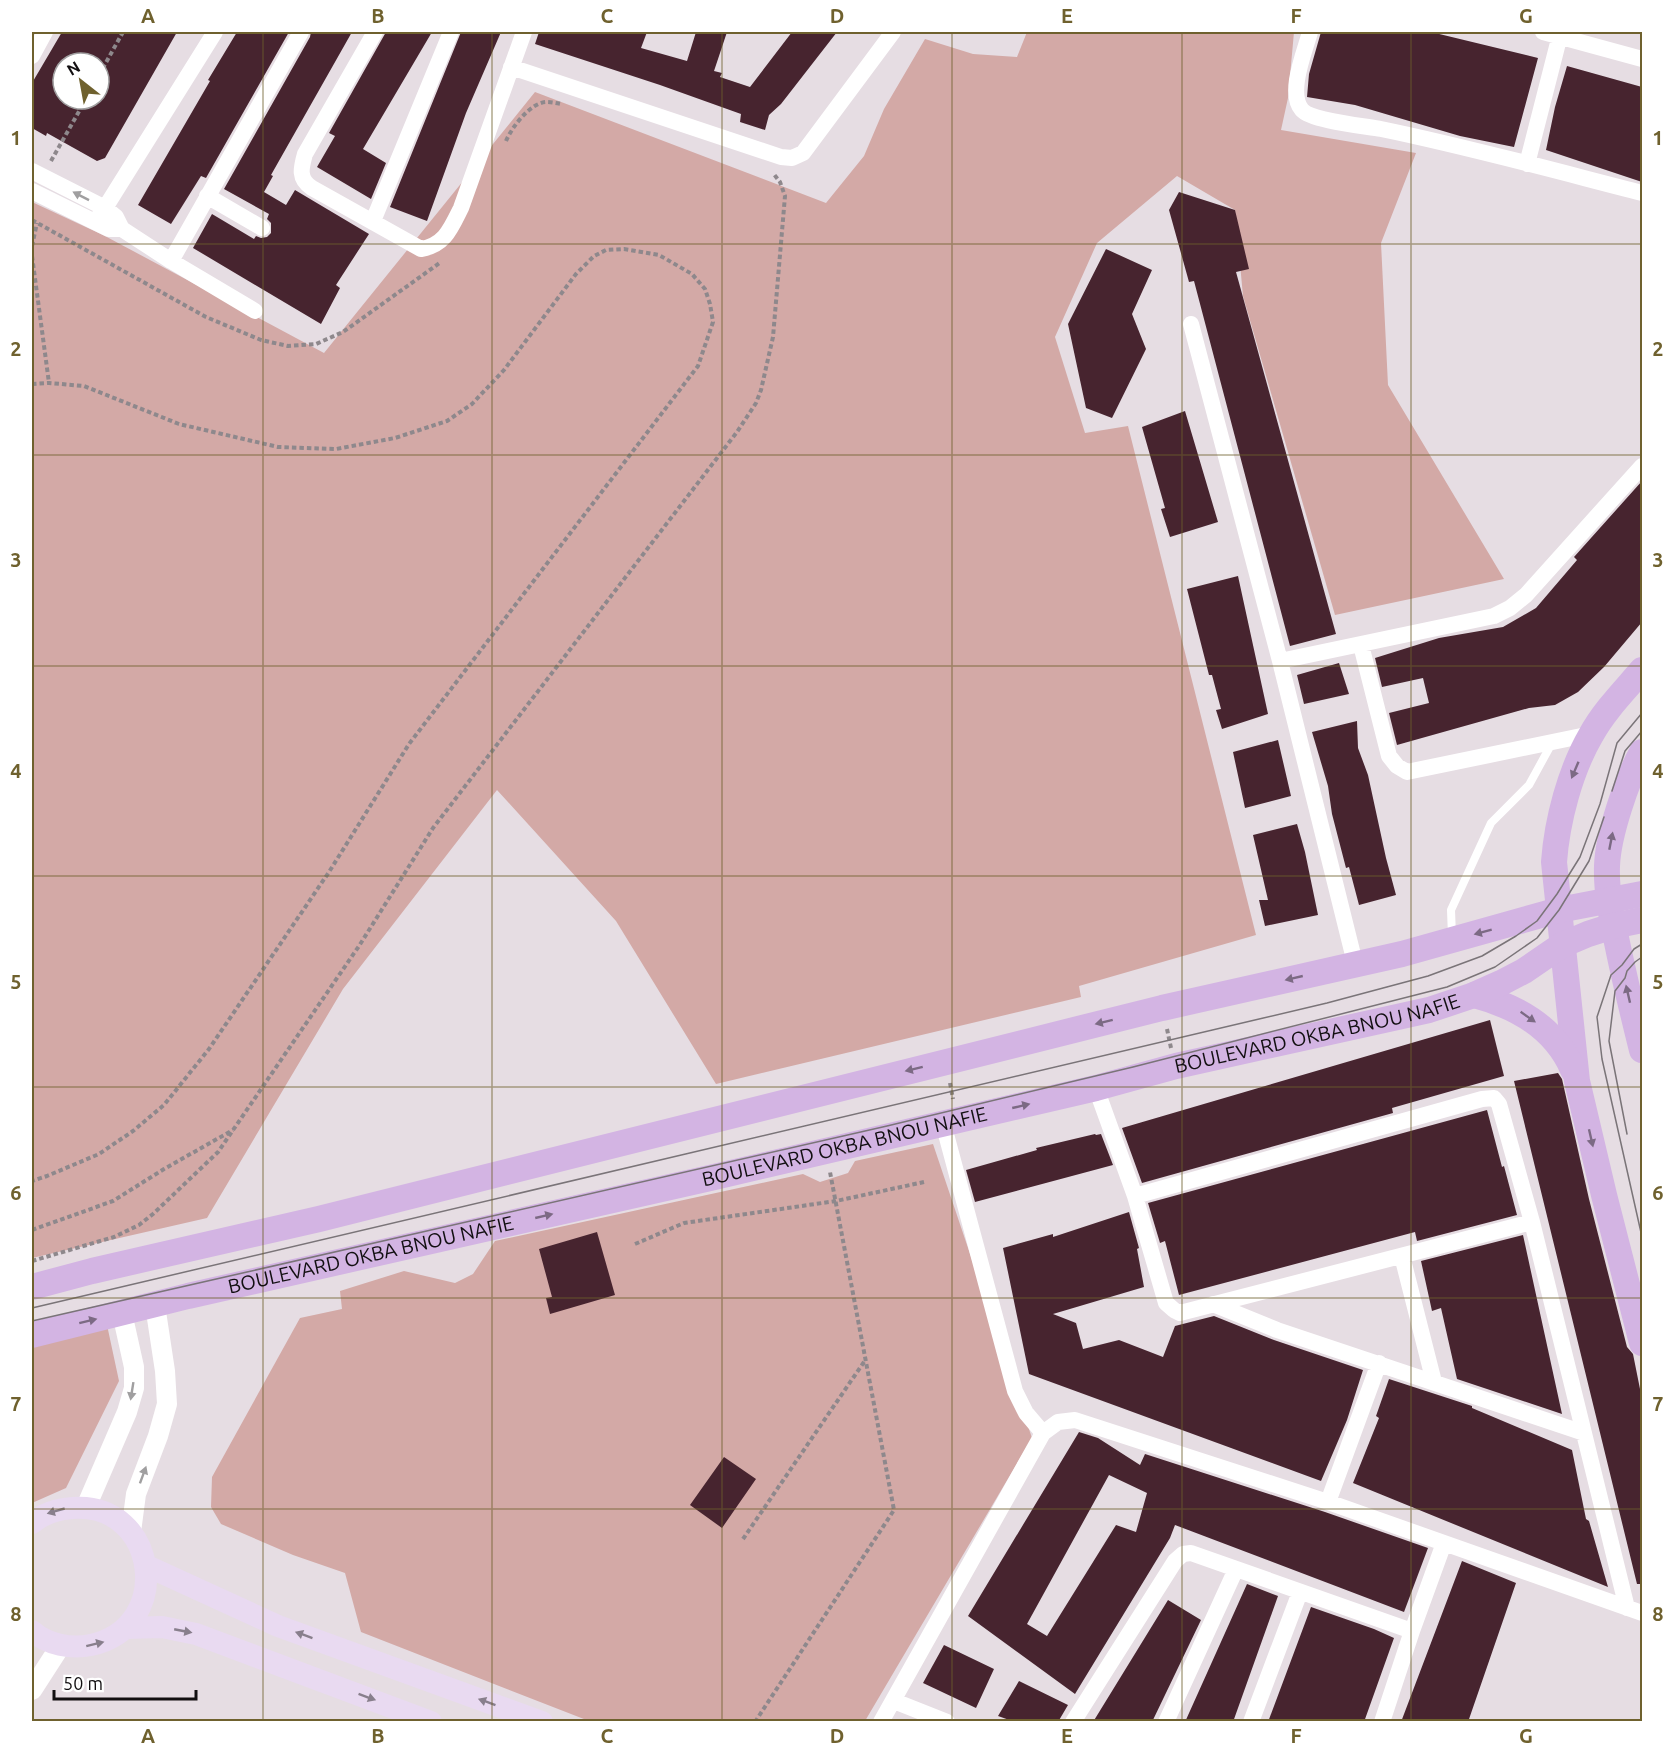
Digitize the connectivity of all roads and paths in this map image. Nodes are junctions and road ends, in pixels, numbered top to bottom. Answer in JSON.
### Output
{"nodes":[{"id":1,"x":45,"y":32,"type":"edge"},
{"id":2,"x":123,"y":32,"type":"edge"},
{"id":3,"x":215,"y":32,"type":"edge"},
{"id":4,"x":301,"y":32,"type":"edge"},
{"id":5,"x":375,"y":32,"type":"edge"},
{"id":6,"x":451,"y":32,"type":"edge"},
{"id":7,"x":524,"y":32,"type":"edge"},
{"id":8,"x":893,"y":32,"type":"edge"},
{"id":9,"x":1310,"y":32,"type":"edge"},
{"id":10,"x":1542,"y":32,"type":"edge"},
{"id":11,"x":1560,"y":35,"type":"junction"},
{"id":12,"x":111,"y":54,"type":"edge"},
{"id":13,"x":32,"y":56,"type":"edge"},
{"id":14,"x":1642,"y":60,"type":"edge"},
{"id":15,"x":511,"y":67,"type":"junction"},
{"id":16,"x":566,"y":104,"type":"dead end"},
{"id":17,"x":78,"y":111,"type":"edge"},
{"id":18,"x":506,"y":141,"type":"dead end"},
{"id":19,"x":1527,"y":164,"type":"junction"},
{"id":20,"x":772,"y":172,"type":"dead end"},
{"id":21,"x":37,"y":174,"type":"edge"},
{"id":22,"x":32,"y":190,"type":"edge"},
{"id":23,"x":1642,"y":194,"type":"edge"},
{"id":24,"x":207,"y":196,"type":"junction"},
{"id":25,"x":105,"y":208,"type":"junction"},
{"id":26,"x":32,"y":220,"type":"edge"},
{"id":27,"x":373,"y":221,"type":"junction"},
{"id":28,"x":95,"y":222,"type":"junction"},
{"id":29,"x":37,"y":224,"type":"junction"},
{"id":30,"x":262,"y":228,"type":"dead end"},
{"id":31,"x":122,"y":229,"type":"junction"},
{"id":32,"x":32,"y":246,"type":"edge"},
{"id":33,"x":32,"y":256,"type":"edge"},
{"id":34,"x":448,"y":257,"type":"dead end"},
{"id":35,"x":171,"y":261,"type":"junction"},
{"id":36,"x":255,"y":311,"type":"dead end"},
{"id":37,"x":1191,"y":324,"type":"dead end"},
{"id":38,"x":49,"y":383,"type":"junction"},
{"id":39,"x":32,"y":384,"type":"edge"},
{"id":40,"x":1642,"y":466,"type":"edge"},
{"id":41,"x":1361,"y":645,"type":"junction"},
{"id":42,"x":1280,"y":661,"type":"junction"},
{"id":43,"x":1642,"y":670,"type":"edge"},
{"id":44,"x":1591,"y":734,"type":"junction"},
{"id":45,"x":1552,"y":742,"type":"junction"},
{"id":46,"x":1639,"y":767,"type":"edge"},
{"id":47,"x":1642,"y":807,"type":"edge"},
{"id":48,"x":1554,"y":862,"type":"junction"},
{"id":49,"x":1642,"y":894,"type":"edge"},
{"id":50,"x":1608,"y":899,"type":"junction"},
{"id":51,"x":1559,"y":910,"type":"junction"},
{"id":52,"x":1642,"y":920,"type":"edge"},
{"id":53,"x":1511,"y":924,"type":"junction"},
{"id":54,"x":1613,"y":926,"type":"junction"},
{"id":55,"x":1452,"y":940,"type":"junction"},
{"id":56,"x":1562,"y":945,"type":"junction"},
{"id":57,"x":1355,"y":963,"type":"junction"},
{"id":58,"x":1474,"y":995,"type":"junction"},
{"id":59,"x":1162,"y":1008,"type":"junction"},
{"id":60,"x":1641,"y":1037,"type":"edge"},
{"id":61,"x":946,"y":1061,"type":"junction"},
{"id":62,"x":1176,"y":1066,"type":"junction"},
{"id":63,"x":1577,"y":1081,"type":"junction"},
{"id":64,"x":1096,"y":1088,"type":"junction"},
{"id":65,"x":950,"y":1122,"type":"junction"},
{"id":66,"x":234,"y":1129,"type":"junction"},
{"id":67,"x":826,"y":1151,"type":"junction"},
{"id":68,"x":32,"y":1181,"type":"edge"},
{"id":69,"x":924,"y":1182,"type":"dead end"},
{"id":70,"x":1135,"y":1196,"type":"junction"},
{"id":71,"x":836,"y":1201,"type":"junction"},
{"id":72,"x":1532,"y":1222,"type":"junction"},
{"id":73,"x":32,"y":1230,"type":"edge"},
{"id":74,"x":635,"y":1244,"type":"dead end"},
{"id":75,"x":1402,"y":1256,"type":"junction"},
{"id":76,"x":32,"y":1261,"type":"edge"},
{"id":77,"x":32,"y":1287,"type":"edge"},
{"id":78,"x":1213,"y":1304,"type":"junction"},
{"id":79,"x":155,"y":1305,"type":"junction"},
{"id":80,"x":122,"y":1313,"type":"junction"},
{"id":81,"x":32,"y":1335,"type":"edge"},
{"id":82,"x":1642,"y":1343,"type":"edge"},
{"id":83,"x":866,"y":1359,"type":"junction"},
{"id":84,"x":1379,"y":1363,"type":"junction"},
{"id":85,"x":1434,"y":1382,"type":"junction"},
{"id":86,"x":1043,"y":1433,"type":"junction"},
{"id":87,"x":1584,"y":1433,"type":"junction"},
{"id":88,"x":1328,"y":1502,"type":"junction"},
{"id":89,"x":86,"y":1507,"type":"junction"},
{"id":90,"x":32,"y":1523,"type":"edge"},
{"id":91,"x":131,"y":1532,"type":"junction"},
{"id":92,"x":743,"y":1539,"type":"dead end"},
{"id":93,"x":1444,"y":1543,"type":"junction"},
{"id":94,"x":147,"y":1566,"type":"junction"},
{"id":95,"x":1236,"y":1569,"type":"junction"},
{"id":96,"x":1300,"y":1592,"type":"junction"},
{"id":97,"x":1635,"y":1611,"type":"edge"},
{"id":98,"x":125,"y":1628,"type":"junction"},
{"id":99,"x":1412,"y":1630,"type":"junction"},
{"id":100,"x":32,"y":1631,"type":"edge"},
{"id":101,"x":61,"y":1645,"type":"junction"},
{"id":102,"x":32,"y":1690,"type":"edge"},
{"id":103,"x":894,"y":1701,"type":"junction"},
{"id":104,"x":431,"y":1722,"type":"edge"},
{"id":105,"x":542,"y":1722,"type":"edge"},
{"id":106,"x":755,"y":1722,"type":"edge"},
{"id":107,"x":881,"y":1722,"type":"edge"},
{"id":108,"x":947,"y":1722,"type":"edge"},
{"id":109,"x":1073,"y":1722,"type":"edge"},
{"id":110,"x":1166,"y":1722,"type":"edge"},
{"id":111,"x":1251,"y":1722,"type":"edge"},
{"id":112,"x":1382,"y":1722,"type":"edge"}],
"edges":[{"from":1,"to":13,"type":"street"},
{"from":2,"to":12,"type":"path"},
{"from":3,"to":25,"type":"street"},
{"from":4,"to":24,"type":"street"},
{"from":5,"to":27,"type":"street"},
{"from":6,"to":27,"type":"street"},
{"from":7,"to":15,"type":"street"},
{"from":8,"to":15,"type":"street"},
{"from":9,"to":19,"type":"street"},
{"from":10,"to":11,"type":"street"},
{"from":11,"to":14,"type":"street"},
{"from":11,"to":19,"type":"street"},
{"from":15,"to":27,"type":"street"},
{"from":16,"to":18,"type":"path"},
{"from":17,"to":21,"type":"path"},
{"from":19,"to":23,"type":"street"},
{"from":20,"to":66,"type":"path"},
{"from":25,"to":21,"type":"street","one_way":true},
{"from":22,"to":28,"type":"street"},
{"from":24,"to":30,"type":"street"},
{"from":24,"to":35,"type":"street"},
{"from":25,"to":28,"type":"street"},
{"from":25,"to":31,"type":"street"},
{"from":26,"to":29,"type":"path"},
{"from":28,"to":31,"type":"street"},
{"from":29,"to":32,"type":"path"},
{"from":29,"to":34,"type":"path"},
{"from":31,"to":35,"type":"street"},
{"from":33,"to":38,"type":"path"},
{"from":35,"to":36,"type":"street"},
{"from":37,"to":42,"type":"street"},
{"from":38,"to":39,"type":"path"},
{"from":38,"to":68,"type":"path"},
{"from":40,"to":41,"type":"street"},
{"from":41,"to":42,"type":"street"},
{"from":41,"to":45,"type":"street"},
{"from":42,"to":57,"type":"street"},
{"from":43,"to":44,"type":"main road"},
{"from":44,"to":45,"type":"street"},
{"from":44,"to":48,"type":"main road","one_way":true},
{"from":45,"to":55,"type":"lane"},
{"from":46,"to":47,"type":"main road"},
{"from":50,"to":46,"type":"main road","one_way":true},
{"from":48,"to":51,"type":"main road"},
{"from":48,"to":53,"type":"main road"},
{"from":49,"to":50,"type":"main road"},
{"from":50,"to":51,"type":"main road"},
{"from":50,"to":54,"type":"main road"},
{"from":51,"to":53,"type":"main road"},
{"from":51,"to":56,"type":"main road"},
{"from":52,"to":54,"type":"main road","name":"BOULEVARD OKBA BNOU NAFIE"},
{"from":53,"to":55,"type":"main road","one_way":true},
{"from":54,"to":56,"type":"main road","name":"BOULEVARD OKBA BNOU NAFIE"},
{"from":60,"to":54,"type":"main road","one_way":true},
{"from":55,"to":57,"type":"main road"},
{"from":56,"to":58,"type":"main road","name":"BOULEVARD OKBA BNOU NAFIE"},
{"from":56,"to":63,"type":"main road"},
{"from":57,"to":59,"type":"main road","one_way":true},
{"from":58,"to":62,"type":"main road","name":"BOULEVARD OKBA BNOU NAFIE"},
{"from":58,"to":63,"type":"main road","one_way":true},
{"from":59,"to":61,"type":"main road","one_way":true},
{"from":59,"to":62,"type":"path"},
{"from":61,"to":65,"type":"path"},
{"from":61,"to":77,"type":"main road","one_way":true},
{"from":62,"to":64,"type":"main road","name":"BOULEVARD OKBA BNOU NAFIE"},
{"from":63,"to":82,"type":"main road","one_way":true},
{"from":65,"to":64,"type":"main road","name":"BOULEVARD OKBA BNOU NAFIE","one_way":true},
{"from":64,"to":70,"type":"street"},
{"from":65,"to":67,"type":"main road","name":"BOULEVARD OKBA BNOU NAFIE"},
{"from":65,"to":86,"type":"street"},
{"from":66,"to":73,"type":"path"},
{"from":66,"to":76,"type":"path"},
{"from":67,"to":71,"type":"path"},
{"from":79,"to":67,"type":"main road","name":"BOULEVARD OKBA BNOU NAFIE","one_way":true},
{"from":69,"to":71,"type":"path"},
{"from":70,"to":72,"type":"street"},
{"from":70,"to":78,"type":"street"},
{"from":71,"to":74,"type":"path"},
{"from":71,"to":83,"type":"path"},
{"from":72,"to":75,"type":"street"},
{"from":72,"to":87,"type":"street"},
{"from":75,"to":78,"type":"street"},
{"from":75,"to":85,"type":"street"},
{"from":78,"to":84,"type":"street"},
{"from":79,"to":80,"type":"main road","name":"BOULEVARD OKBA BNOU NAFIE"},
{"from":91,"to":79,"type":"street","one_way":true},
{"from":81,"to":80,"type":"main road","name":"BOULEVARD OKBA BNOU NAFIE","one_way":true},
{"from":80,"to":89,"type":"street","one_way":true},
{"from":83,"to":92,"type":"path"},
{"from":83,"to":106,"type":"path"},
{"from":84,"to":85,"type":"street"},
{"from":84,"to":88,"type":"street"},
{"from":85,"to":87,"type":"street"},
{"from":86,"to":88,"type":"street"},
{"from":86,"to":103,"type":"street"},
{"from":87,"to":97,"type":"street"},
{"from":88,"to":93,"type":"street"},
{"from":89,"to":90,"type":"main road","one_way":true},
{"from":89,"to":91,"type":"main road"},
{"from":91,"to":94,"type":"main road"},
{"from":93,"to":97,"type":"street"},
{"from":93,"to":99,"type":"street"},
{"from":94,"to":98,"type":"main road"},
{"from":105,"to":94,"type":"main road","one_way":true},
{"from":95,"to":96,"type":"street"},
{"from":95,"to":109,"type":"street"},
{"from":95,"to":110,"type":"street"},
{"from":96,"to":99,"type":"street"},
{"from":96,"to":111,"type":"street"},
{"from":101,"to":98,"type":"main road","one_way":true},
{"from":98,"to":104,"type":"main road","one_way":true},
{"from":99,"to":112,"type":"street"},
{"from":100,"to":101,"type":"main road"},
{"from":101,"to":102,"type":"street"},
{"from":103,"to":107,"type":"street"},
{"from":103,"to":108,"type":"street"}]}
